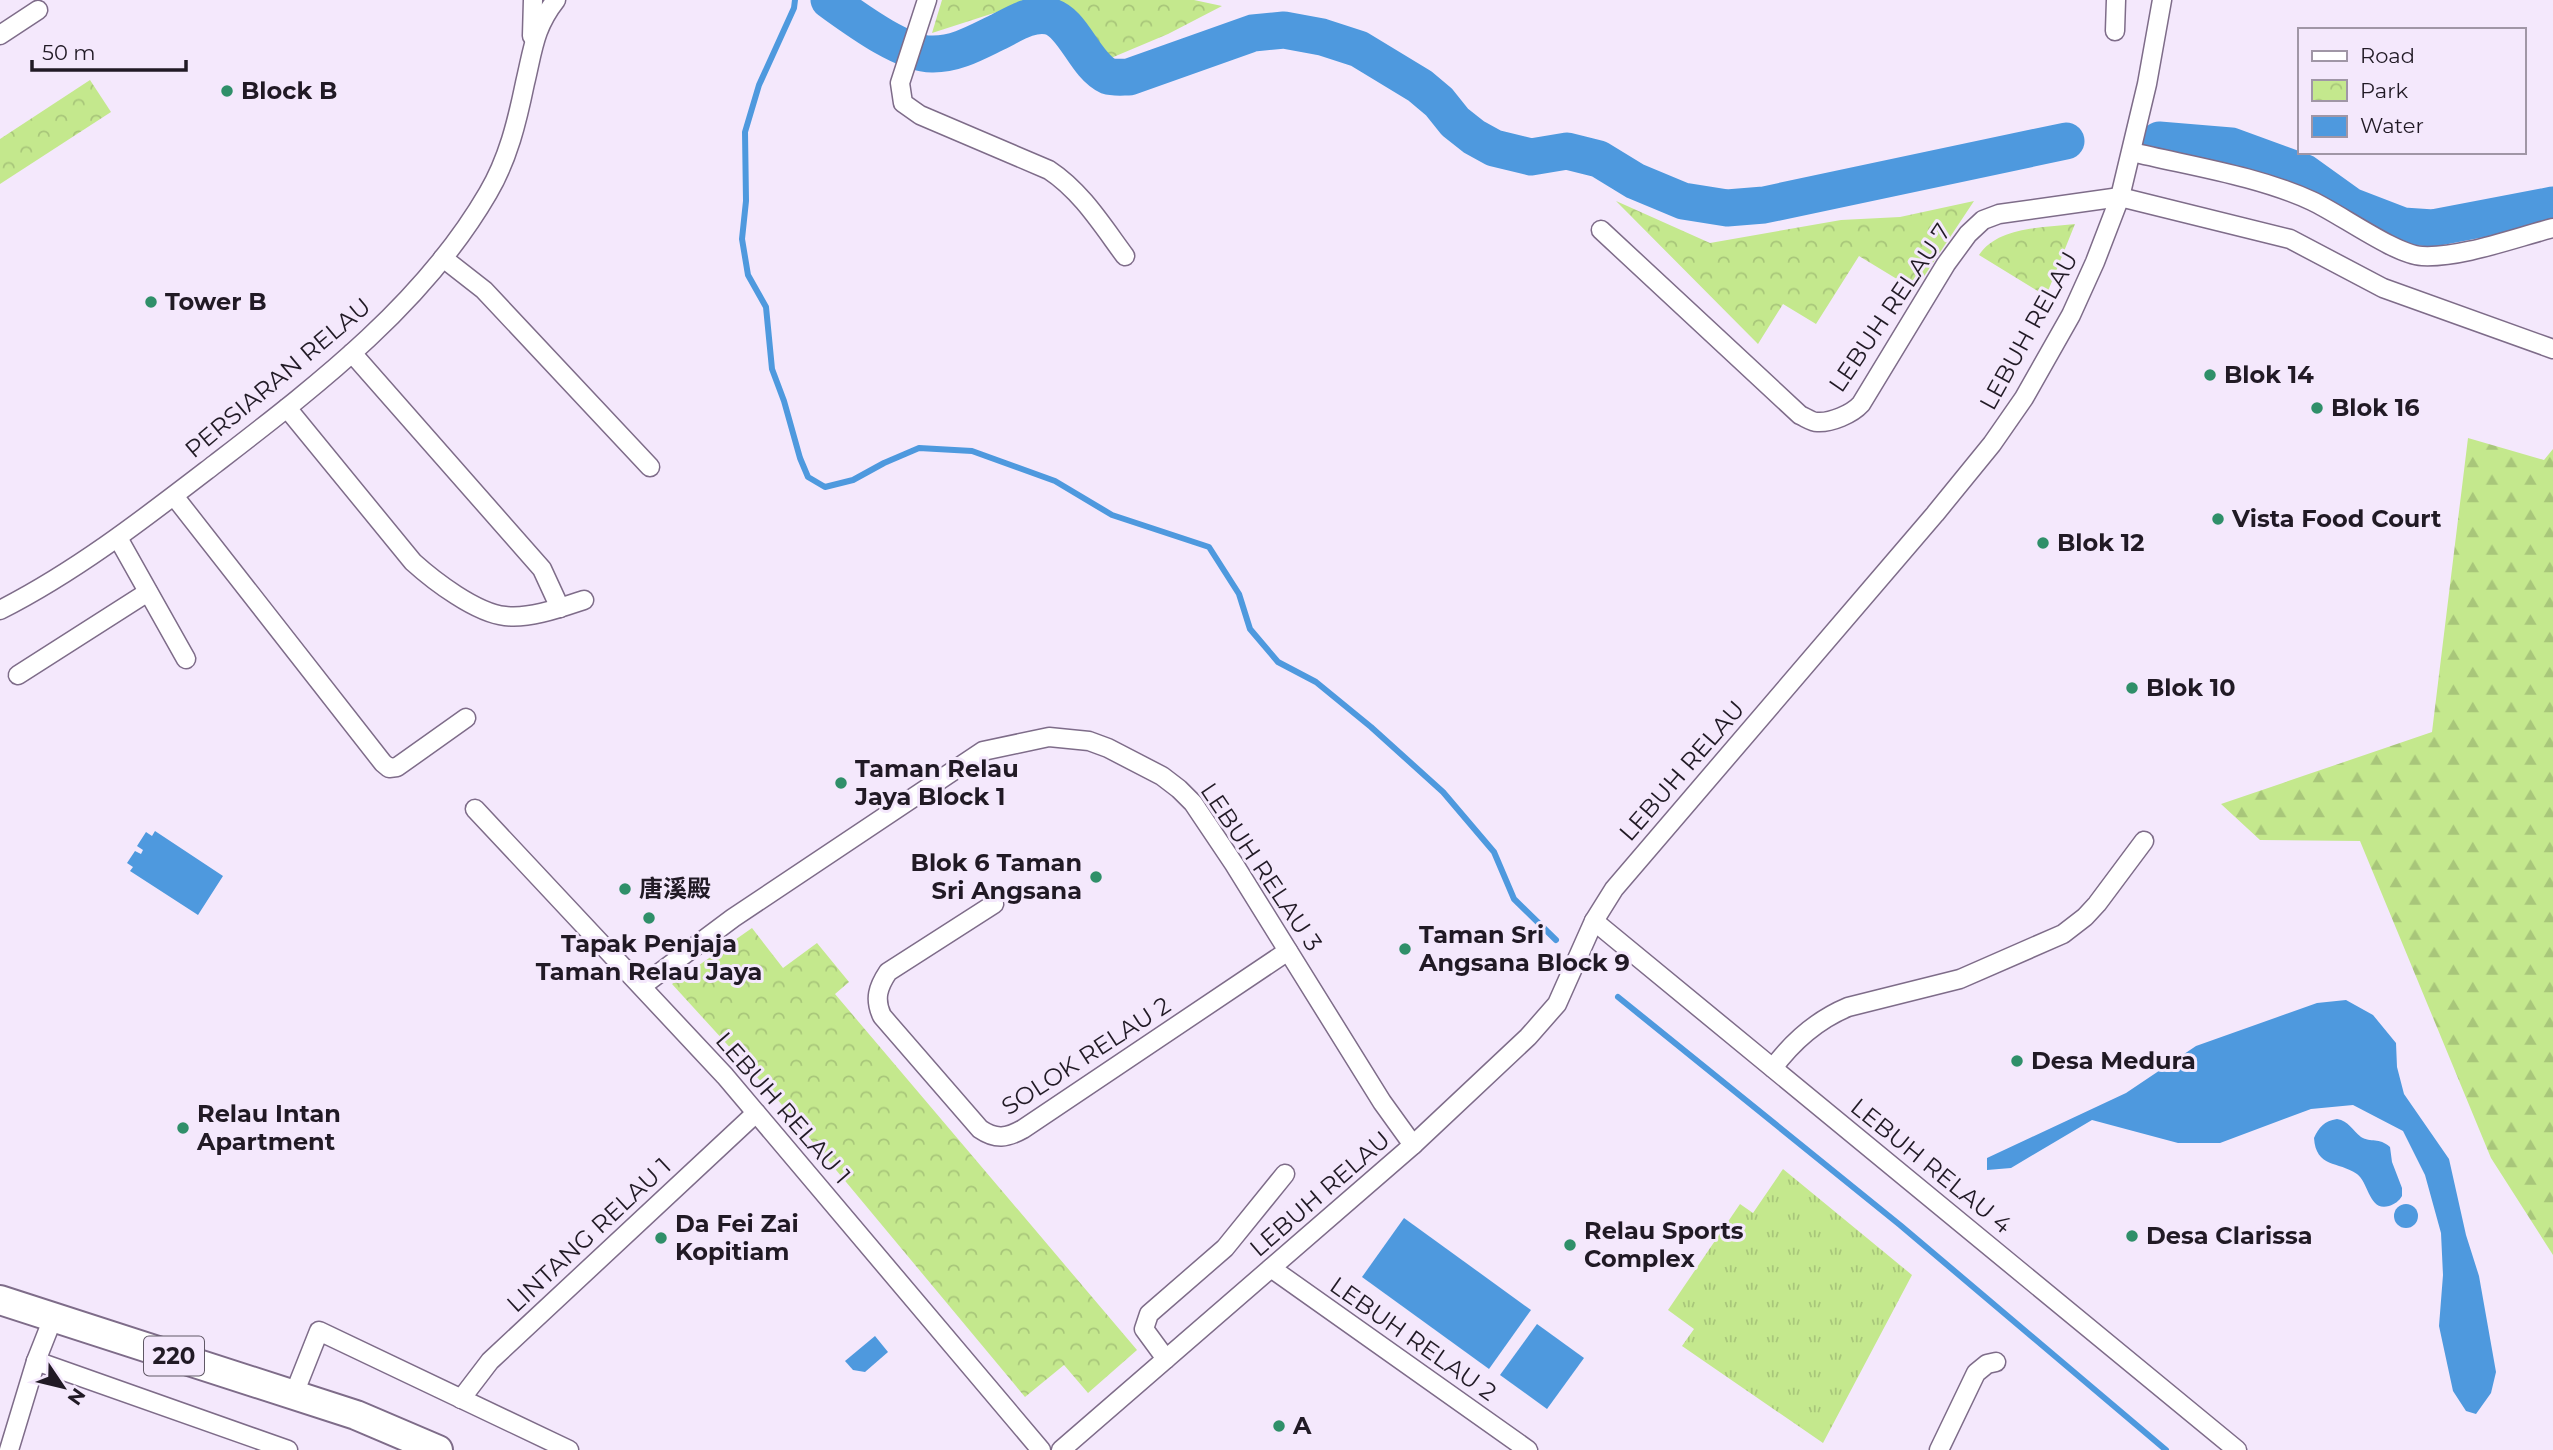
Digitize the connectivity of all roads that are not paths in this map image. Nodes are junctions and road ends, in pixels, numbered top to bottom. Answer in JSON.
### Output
{"nodes":[{"id":1,"x":533,"y":0,"type":"edge"},
{"id":2,"x":556,"y":0,"type":"edge"},
{"id":3,"x":927,"y":0,"type":"edge"},
{"id":4,"x":2116,"y":0,"type":"edge"},
{"id":5,"x":2162,"y":0,"type":"edge"},
{"id":6,"x":38,"y":10,"type":"dead end"},
{"id":7,"x":2115,"y":31,"type":"dead end"},
{"id":8,"x":0,"y":35,"type":"edge"},
{"id":9,"x":532,"y":47,"type":"junction"},
{"id":10,"x":2132,"y":152,"type":"junction"},
{"id":11,"x":2120,"y":197,"type":"junction"},
{"id":12,"x":2553,"y":228,"type":"edge"},
{"id":13,"x":1601,"y":230,"type":"dead end"},
{"id":14,"x":1125,"y":256,"type":"dead end"},
{"id":15,"x":443,"y":258,"type":"junction"},
{"id":16,"x":2553,"y":349,"type":"edge"},
{"id":17,"x":352,"y":352,"type":"junction"},
{"id":18,"x":287,"y":408,"type":"junction"},
{"id":19,"x":650,"y":467,"type":"dead end"},
{"id":20,"x":174,"y":496,"type":"junction"},
{"id":21,"x":118,"y":538,"type":"junction"},
{"id":22,"x":148,"y":592,"type":"junction"},
{"id":23,"x":584,"y":600,"type":"dead end"},
{"id":24,"x":560,"y":608,"type":"junction"},
{"id":25,"x":0,"y":610,"type":"edge"},
{"id":26,"x":186,"y":659,"type":"dead end"},
{"id":27,"x":18,"y":675,"type":"dead end"},
{"id":28,"x":466,"y":718,"type":"dead end"},
{"id":29,"x":475,"y":809,"type":"dead end"},
{"id":30,"x":2144,"y":841,"type":"dead end"},
{"id":31,"x":994,"y":904,"type":"dead end"},
{"id":32,"x":1594,"y":921,"type":"junction"},
{"id":33,"x":1288,"y":951,"type":"junction"},
{"id":34,"x":642,"y":986,"type":"junction"},
{"id":35,"x":1773,"y":1068,"type":"junction"},
{"id":36,"x":756,"y":1113,"type":"junction"},
{"id":37,"x":1413,"y":1145,"type":"junction"},
{"id":38,"x":1285,"y":1174,"type":"dead end"},
{"id":39,"x":1271,"y":1268,"type":"junction"},
{"id":40,"x":0,"y":1300,"type":"edge"},
{"id":41,"x":53,"y":1318,"type":"junction"},
{"id":42,"x":1166,"y":1359,"type":"junction"},
{"id":43,"x":37,"y":1362,"type":"junction"},
{"id":44,"x":1996,"y":1362,"type":"dead end"},
{"id":45,"x":295,"y":1394,"type":"junction"},
{"id":46,"x":461,"y":1399,"type":"junction"},
{"id":47,"x":9,"y":1450,"type":"edge"},
{"id":48,"x":288,"y":1450,"type":"edge"},
{"id":49,"x":438,"y":1450,"type":"edge"},
{"id":50,"x":569,"y":1450,"type":"edge"},
{"id":51,"x":1041,"y":1450,"type":"edge"},
{"id":52,"x":1060,"y":1450,"type":"edge"},
{"id":53,"x":1528,"y":1450,"type":"edge"},
{"id":54,"x":1939,"y":1450,"type":"edge"},
{"id":55,"x":2237,"y":1450,"type":"edge"}],
"edges":[{"from":1,"to":9,"type":"street"},
{"from":2,"to":9,"type":"street","name":"PERSIARAN RELAU"},
{"from":3,"to":14,"type":"street"},
{"from":4,"to":7,"type":"street"},
{"from":5,"to":10,"type":"street","name":"LEBUH RELAU"},
{"from":6,"to":8,"type":"street"},
{"from":9,"to":15,"type":"street","name":"PERSIARAN RELAU"},
{"from":10,"to":11,"type":"street","name":"LEBUH RELAU"},
{"from":10,"to":12,"type":"street"},
{"from":11,"to":13,"type":"street","name":"LEBUH RELAU 7"},
{"from":11,"to":16,"type":"street"},
{"from":11,"to":32,"type":"street","name":"LEBUH RELAU"},
{"from":15,"to":17,"type":"street","name":"PERSIARAN RELAU"},
{"from":15,"to":19,"type":"street"},
{"from":17,"to":18,"type":"street","name":"PERSIARAN RELAU"},
{"from":17,"to":24,"type":"street"},
{"from":18,"to":20,"type":"street","name":"PERSIARAN RELAU"},
{"from":18,"to":24,"type":"street"},
{"from":20,"to":21,"type":"street","name":"PERSIARAN RELAU"},
{"from":20,"to":28,"type":"street"},
{"from":21,"to":22,"type":"street"},
{"from":21,"to":25,"type":"street","name":"PERSIARAN RELAU"},
{"from":22,"to":26,"type":"street"},
{"from":22,"to":27,"type":"street"},
{"from":23,"to":24,"type":"street"},
{"from":29,"to":34,"type":"street","name":"LEBUH RELAU 1"},
{"from":30,"to":35,"type":"street"},
{"from":31,"to":33,"type":"street","name":"SOLOK RELAU 2"},
{"from":32,"to":35,"type":"street","name":"LEBUH RELAU 4"},
{"from":32,"to":37,"type":"street","name":"LEBUH RELAU"},
{"from":33,"to":34,"type":"street","name":"LEBUH RELAU 3"},
{"from":33,"to":37,"type":"street","name":"LEBUH RELAU 3"},
{"from":34,"to":36,"type":"street","name":"LEBUH RELAU 1"},
{"from":35,"to":55,"type":"street","name":"LEBUH RELAU 4"},
{"from":36,"to":46,"type":"street","name":"LINTANG RELAU 1"},
{"from":36,"to":51,"type":"street","name":"LEBUH RELAU 1"},
{"from":37,"to":39,"type":"street","name":"LEBUH RELAU"},
{"from":38,"to":42,"type":"street"},
{"from":39,"to":42,"type":"street","name":"LEBUH RELAU"},
{"from":39,"to":53,"type":"street","name":"LEBUH RELAU 2"},
{"from":40,"to":41,"type":"main road","number":"220"},
{"from":41,"to":43,"type":"street"},
{"from":41,"to":45,"type":"main road","number":"220"},
{"from":42,"to":52,"type":"street","name":"LEBUH RELAU"},
{"from":43,"to":47,"type":"street"},
{"from":43,"to":48,"type":"street"},
{"from":44,"to":54,"type":"street"},
{"from":45,"to":46,"type":"street"},
{"from":45,"to":49,"type":"main road","number":"220"},
{"from":46,"to":50,"type":"street"}]}
